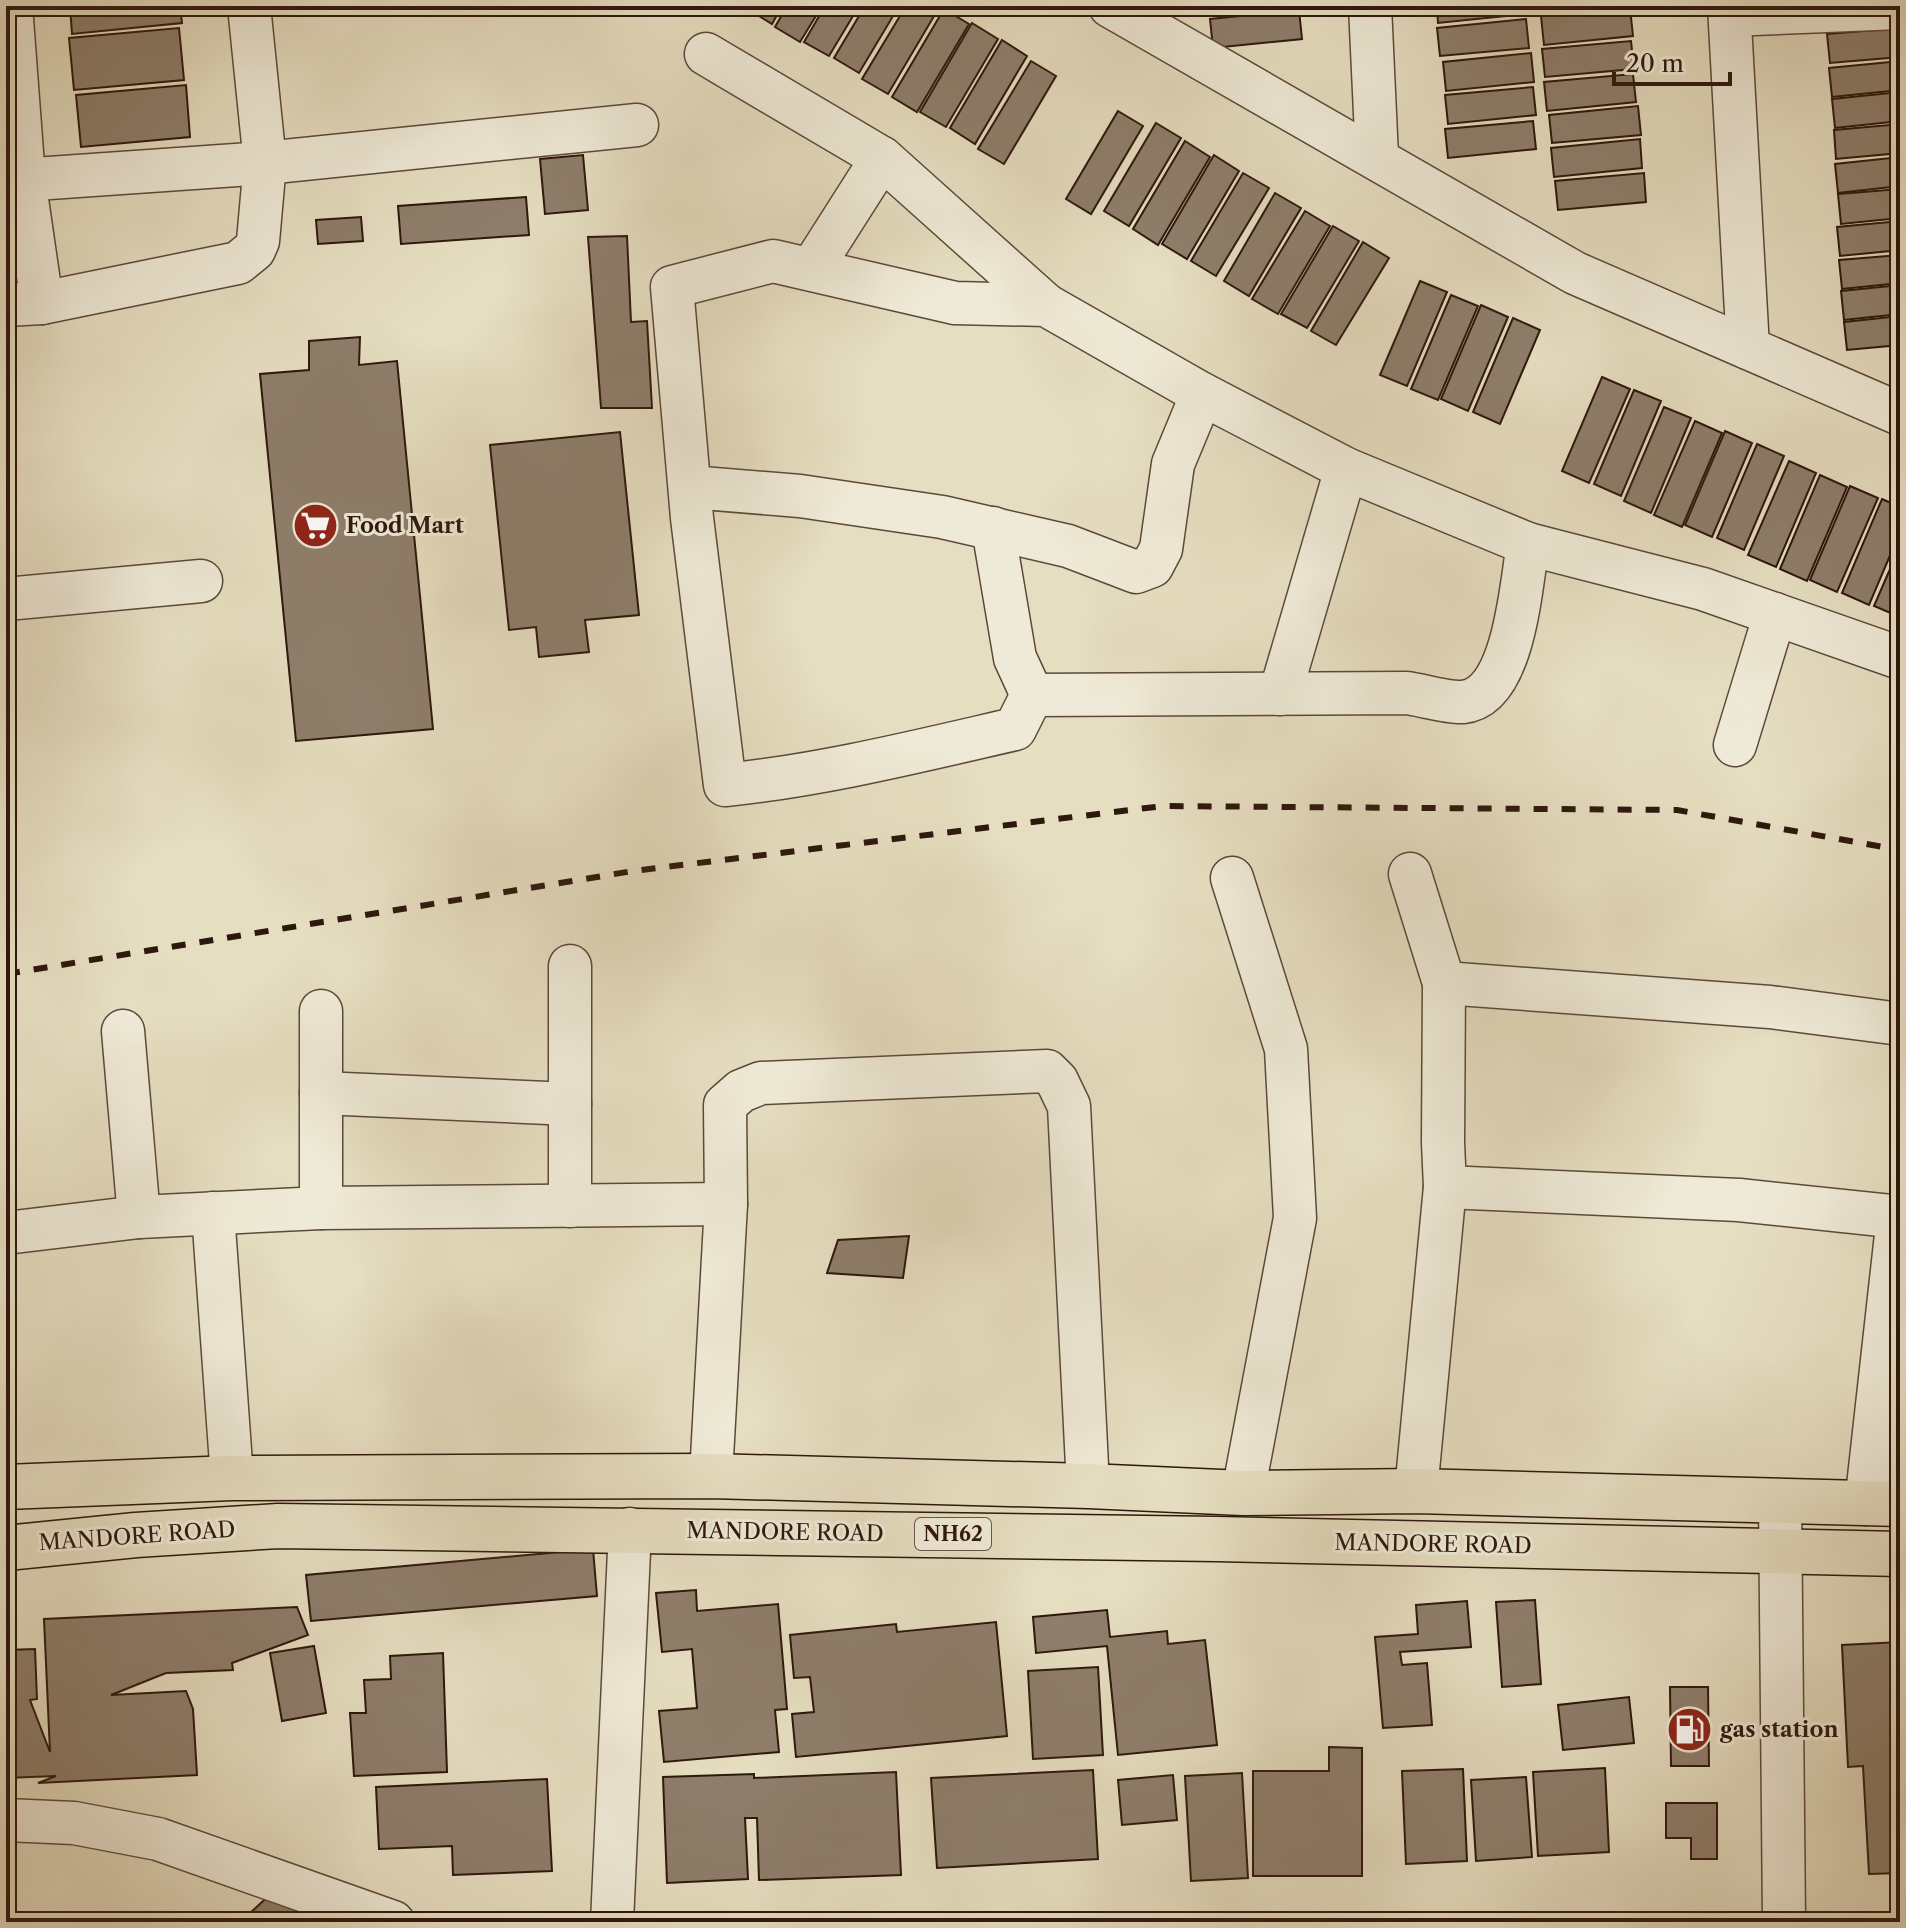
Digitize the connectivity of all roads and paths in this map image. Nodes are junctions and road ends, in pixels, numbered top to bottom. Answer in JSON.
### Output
{"nodes":[{"id":1,"x":11,"y":6,"type":"edge"},
{"id":2,"x":249,"y":6,"type":"edge"},
{"id":3,"x":1110,"y":6,"type":"edge"},
{"id":4,"x":1370,"y":6,"type":"edge"},
{"id":5,"x":1900,"y":8,"type":"edge"},
{"id":6,"x":1730,"y":10,"type":"edge"},
{"id":7,"x":706,"y":54,"type":"dead end"},
{"id":8,"x":637,"y":125,"type":"dead end"},
{"id":9,"x":1377,"y":157,"type":"junction"},
{"id":10,"x":882,"y":158,"type":"junction"},
{"id":11,"x":265,"y":163,"type":"junction"},
{"id":12,"x":15,"y":180,"type":"edge"},
{"id":13,"x":812,"y":268,"type":"junction"},
{"id":14,"x":24,"y":304,"type":"edge"},
{"id":15,"x":1046,"y":305,"type":"junction"},
{"id":16,"x":1748,"y":348,"type":"junction"},
{"id":17,"x":1202,"y":394,"type":"junction"},
{"id":18,"x":1900,"y":414,"type":"edge"},
{"id":19,"x":1346,"y":469,"type":"junction"},
{"id":20,"x":690,"y":487,"type":"junction"},
{"id":21,"x":993,"y":528,"type":"junction"},
{"id":22,"x":1528,"y":544,"type":"junction"},
{"id":23,"x":201,"y":581,"type":"dead end"},
{"id":24,"x":6,"y":599,"type":"edge"},
{"id":25,"x":1775,"y":614,"type":"junction"},
{"id":26,"x":1900,"y":658,"type":"edge"},
{"id":27,"x":1280,"y":694,"type":"junction"},
{"id":28,"x":1032,"y":695,"type":"junction"},
{"id":29,"x":1735,"y":745,"type":"dead end"},
{"id":30,"x":1410,"y":874,"type":"dead end"},
{"id":31,"x":1232,"y":878,"type":"dead end"},
{"id":32,"x":570,"y":966,"type":"dead end"},
{"id":33,"x":1444,"y":983,"type":"junction"},
{"id":34,"x":321,"y":1011,"type":"dead end"},
{"id":35,"x":1900,"y":1024,"type":"edge"},
{"id":36,"x":123,"y":1031,"type":"dead end"},
{"id":37,"x":321,"y":1093,"type":"junction"},
{"id":38,"x":570,"y":1104,"type":"junction"},
{"id":39,"x":1445,"y":1187,"type":"junction"},
{"id":40,"x":726,"y":1204,"type":"junction"},
{"id":41,"x":570,"y":1206,"type":"junction"},
{"id":42,"x":321,"y":1208,"type":"junction"},
{"id":43,"x":213,"y":1213,"type":"junction"},
{"id":44,"x":139,"y":1217,"type":"junction"},
{"id":45,"x":1899,"y":1217,"type":"edge"},
{"id":46,"x":6,"y":1233,"type":"edge"},
{"id":47,"x":711,"y":1476,"type":"junction"},
{"id":48,"x":232,"y":1478,"type":"junction"},
{"id":49,"x":1088,"y":1486,"type":"junction"},
{"id":50,"x":6,"y":1487,"type":"edge"},
{"id":51,"x":1416,"y":1491,"type":"junction"},
{"id":52,"x":1243,"y":1493,"type":"junction"},
{"id":53,"x":1780,"y":1501,"type":"junction"},
{"id":54,"x":1883,"y":1504,"type":"edge"},
{"id":55,"x":630,"y":1529,"type":"junction"},
{"id":56,"x":6,"y":1548,"type":"edge"},
{"id":57,"x":1779,"y":1553,"type":"junction"},
{"id":58,"x":1900,"y":1554,"type":"edge"},
{"id":59,"x":6,"y":1820,"type":"edge"},
{"id":60,"x":393,"y":1922,"type":"edge"},
{"id":61,"x":612,"y":1922,"type":"edge"},
{"id":62,"x":1784,"y":1922,"type":"edge"}],
"edges":[{"from":1,"to":12,"type":"street"},
{"from":2,"to":11,"type":"street"},
{"from":3,"to":9,"type":"street"},
{"from":4,"to":9,"type":"street"},
{"from":5,"to":6,"type":"street"},
{"from":6,"to":16,"type":"street"},
{"from":7,"to":10,"type":"street"},
{"from":8,"to":11,"type":"street"},
{"from":9,"to":16,"type":"street"},
{"from":10,"to":13,"type":"street"},
{"from":10,"to":15,"type":"street"},
{"from":11,"to":12,"type":"street"},
{"from":11,"to":14,"type":"street"},
{"from":12,"to":14,"type":"street"},
{"from":13,"to":15,"type":"street"},
{"from":13,"to":20,"type":"street"},
{"from":15,"to":17,"type":"street"},
{"from":16,"to":18,"type":"street"},
{"from":17,"to":19,"type":"street"},
{"from":17,"to":21,"type":"street"},
{"from":19,"to":22,"type":"street"},
{"from":19,"to":27,"type":"street"},
{"from":20,"to":21,"type":"street"},
{"from":20,"to":28,"type":"street"},
{"from":21,"to":28,"type":"street"},
{"from":22,"to":25,"type":"street"},
{"from":22,"to":27,"type":"street"},
{"from":23,"to":24,"type":"street"},
{"from":25,"to":26,"type":"street"},
{"from":25,"to":29,"type":"street"},
{"from":27,"to":28,"type":"street"},
{"from":30,"to":33,"type":"street"},
{"from":31,"to":52,"type":"street"},
{"from":32,"to":38,"type":"street"},
{"from":33,"to":35,"type":"street"},
{"from":33,"to":39,"type":"street"},
{"from":34,"to":37,"type":"street"},
{"from":36,"to":44,"type":"street"},
{"from":37,"to":38,"type":"street"},
{"from":37,"to":42,"type":"street"},
{"from":38,"to":41,"type":"street"},
{"from":39,"to":45,"type":"street"},
{"from":39,"to":51,"type":"street"},
{"from":40,"to":41,"type":"street"},
{"from":40,"to":47,"type":"street"},
{"from":40,"to":49,"type":"street"},
{"from":41,"to":42,"type":"street"},
{"from":42,"to":43,"type":"street"},
{"from":43,"to":44,"type":"street"},
{"from":43,"to":48,"type":"street"},
{"from":44,"to":46,"type":"street"},
{"from":45,"to":54,"type":"street"},
{"from":47,"to":48,"type":"highway"},
{"from":47,"to":49,"type":"highway"},
{"from":48,"to":50,"type":"highway"},
{"from":49,"to":52,"type":"highway"},
{"from":51,"to":52,"type":"highway"},
{"from":51,"to":53,"type":"highway"},
{"from":53,"to":54,"type":"highway"},
{"from":53,"to":57,"type":"street"},
{"from":55,"to":56,"type":"highway","name":"MANDORE ROAD","number":"NH62"},
{"from":55,"to":57,"type":"highway","name":"MANDORE ROAD","number":"NH62"},
{"from":55,"to":61,"type":"street"},
{"from":57,"to":58,"type":"highway","name":"MANDORE ROAD","number":"NH62"},
{"from":57,"to":62,"type":"street"},
{"from":59,"to":60,"type":"street"}]}
